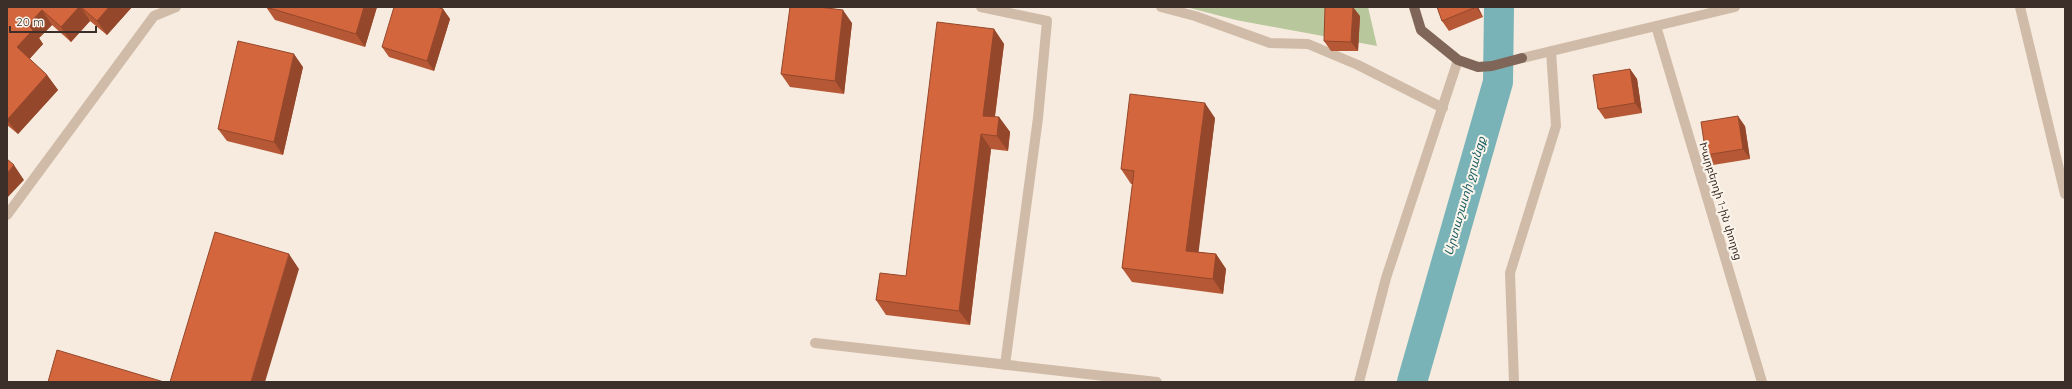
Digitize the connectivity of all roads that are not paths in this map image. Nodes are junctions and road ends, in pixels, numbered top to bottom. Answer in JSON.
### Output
{"nodes":[{"id":1,"x":176,"y":7,"type":"edge"},
{"id":2,"x":981,"y":7,"type":"edge"},
{"id":3,"x":1161,"y":7,"type":"edge"},
{"id":4,"x":1414,"y":7,"type":"edge"},
{"id":5,"x":1736,"y":7,"type":"edge"},
{"id":6,"x":2020,"y":7,"type":"edge"},
{"id":7,"x":1715,"y":9,"type":"edge"},
{"id":8,"x":1656,"y":26,"type":"junction"},
{"id":9,"x":1551,"y":51,"type":"junction"},
{"id":10,"x":1522,"y":58,"type":"joint"},
{"id":11,"x":1458,"y":60,"type":"junction"},
{"id":12,"x":1442,"y":108,"type":"junction"},
{"id":13,"x":2065,"y":194,"type":"edge"},
{"id":14,"x":7,"y":215,"type":"edge"},
{"id":15,"x":815,"y":343,"type":"dead end"},
{"id":16,"x":1005,"y":365,"type":"junction"},
{"id":17,"x":1157,"y":382,"type":"edge"},
{"id":18,"x":1359,"y":382,"type":"edge"},
{"id":19,"x":1514,"y":382,"type":"edge"},
{"id":20,"x":1762,"y":382,"type":"edge"}],
"edges":[{"from":1,"to":14,"type":"street"},
{"from":2,"to":16,"type":"street"},
{"from":3,"to":12,"type":"street"},
{"from":4,"to":11,"type":"main road"},
{"from":5,"to":7,"type":"street"},
{"from":6,"to":13,"type":"street"},
{"from":7,"to":8,"type":"street"},
{"from":8,"to":9,"type":"street"},
{"from":8,"to":20,"type":"street","name":"Խարբերդի 1-ին փողոց"},
{"from":9,"to":10,"type":"street"},
{"from":9,"to":19,"type":"street"},
{"from":10,"to":11,"type":"main road"},
{"from":11,"to":12,"type":"street"},
{"from":12,"to":18,"type":"street"},
{"from":15,"to":16,"type":"street"},
{"from":16,"to":17,"type":"street"}]}
